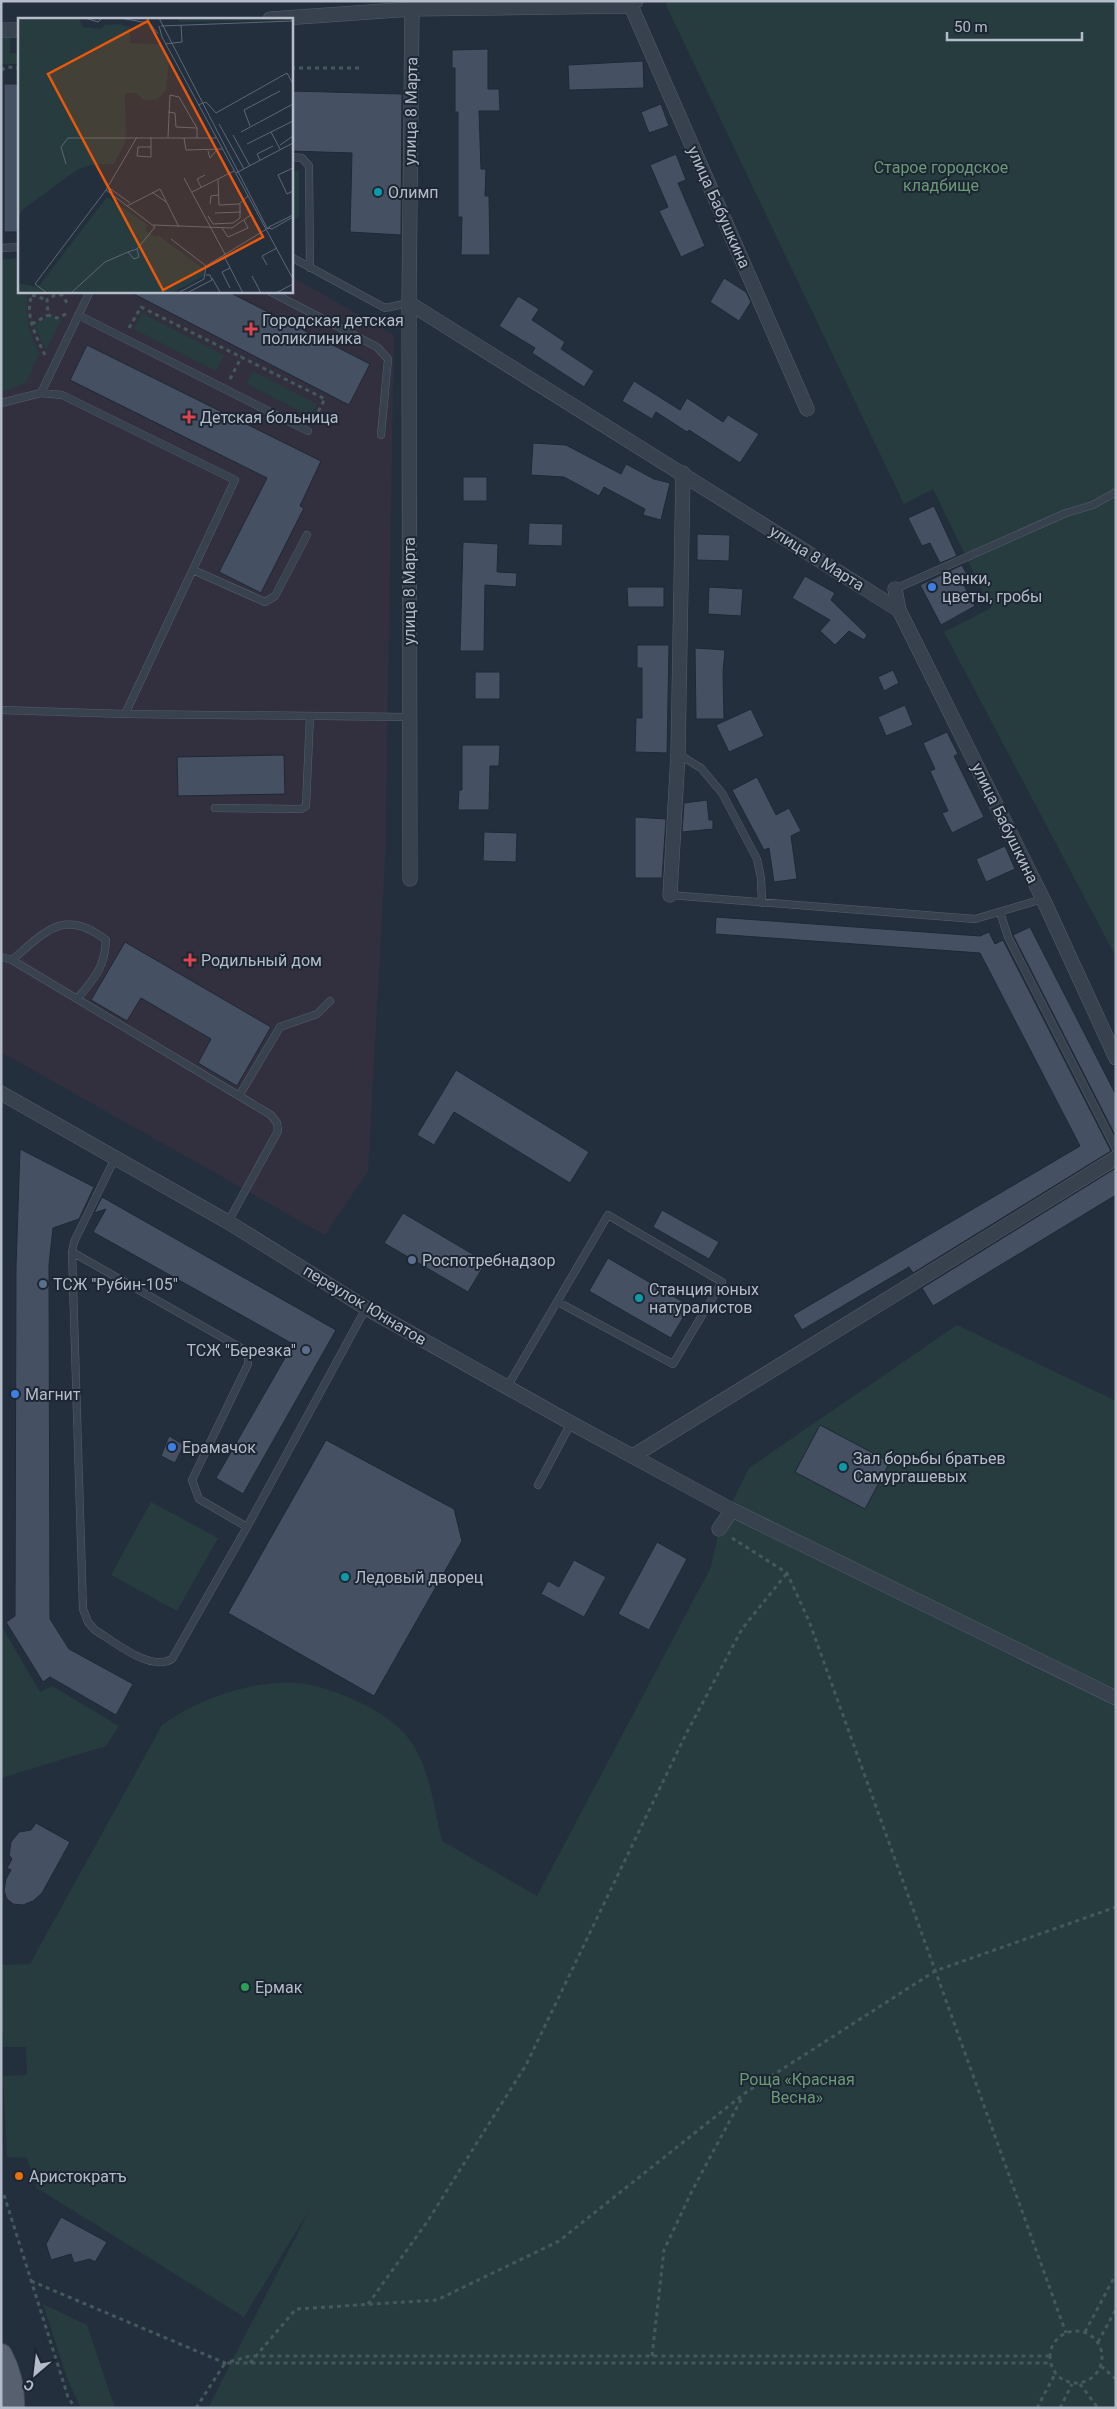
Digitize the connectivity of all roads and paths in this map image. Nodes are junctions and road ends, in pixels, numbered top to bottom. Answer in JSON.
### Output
{"nodes":[{"id":1,"x":634,"y":4,"type":"edge"},
{"id":2,"x":430,"y":5,"type":"edge"},
{"id":3,"x":412,"y":9,"type":"junction"},
{"id":4,"x":286,"y":18,"type":"edge"},
{"id":5,"x":1,"y":30,"type":"edge"},
{"id":6,"x":18,"y":30,"type":"edge"},
{"id":7,"x":18,"y":68,"type":"edge"},
{"id":8,"x":292,"y":68,"type":"edge"},
{"id":9,"x":360,"y":68,"type":"dead end"},
{"id":10,"x":1,"y":70,"type":"edge"},
{"id":11,"x":292,"y":157,"type":"edge"},
{"id":12,"x":18,"y":247,"type":"edge"},
{"id":13,"x":1,"y":248,"type":"edge"},
{"id":14,"x":292,"y":258,"type":"edge"},
{"id":15,"x":310,"y":268,"type":"junction"},
{"id":16,"x":90,"y":292,"type":"edge"},
{"id":17,"x":271,"y":292,"type":"edge"},
{"id":18,"x":33,"y":293,"type":"edge"},
{"id":19,"x":55,"y":293,"type":"edge"},
{"id":20,"x":46,"y":300,"type":"junction"},
{"id":21,"x":409,"y":303,"type":"junction"},
{"id":22,"x":69,"y":308,"type":"dead end"},
{"id":23,"x":66,"y":314,"type":"dead end"},
{"id":24,"x":48,"y":315,"type":"junction"},
{"id":25,"x":78,"y":315,"type":"junction"},
{"id":26,"x":32,"y":324,"type":"junction"},
{"id":27,"x":124,"y":337,"type":"junction"},
{"id":28,"x":242,"y":356,"type":"junction"},
{"id":29,"x":41,"y":362,"type":"dead end"},
{"id":30,"x":225,"y":388,"type":"junction"},
{"id":31,"x":42,"y":393,"type":"junction"},
{"id":32,"x":1,"y":403,"type":"edge"},
{"id":33,"x":807,"y":409,"type":"dead end"},
{"id":34,"x":308,"y":431,"type":"joint"},
{"id":35,"x":381,"y":435,"type":"dead end"},
{"id":36,"x":683,"y":473,"type":"junction"},
{"id":37,"x":1116,"y":492,"type":"edge"},
{"id":38,"x":307,"y":535,"type":"dead end"},
{"id":39,"x":193,"y":570,"type":"junction"},
{"id":40,"x":895,"y":589,"type":"joint"},
{"id":41,"x":899,"y":610,"type":"junction"},
{"id":42,"x":1,"y":710,"type":"edge"},
{"id":43,"x":125,"y":714,"type":"junction"},
{"id":44,"x":310,"y":716,"type":"junction"},
{"id":45,"x":410,"y":717,"type":"junction"},
{"id":46,"x":678,"y":754,"type":"junction"},
{"id":47,"x":215,"y":808,"type":"dead end"},
{"id":48,"x":410,"y":879,"type":"dead end"},
{"id":49,"x":670,"y":895,"type":"joint"},
{"id":50,"x":1042,"y":899,"type":"junction"},
{"id":51,"x":762,"y":903,"type":"junction"},
{"id":52,"x":1000,"y":912,"type":"junction"},
{"id":53,"x":1,"y":956,"type":"edge"},
{"id":54,"x":12,"y":960,"type":"junction"},
{"id":55,"x":77,"y":999,"type":"junction"},
{"id":56,"x":330,"y":1000,"type":"dead end"},
{"id":57,"x":1116,"y":1058,"type":"edge"},
{"id":58,"x":1,"y":1093,"type":"edge"},
{"id":59,"x":238,"y":1096,"type":"junction"},
{"id":60,"x":1116,"y":1149,"type":"edge"},
{"id":61,"x":115,"y":1158,"type":"junction"},
{"id":62,"x":1116,"y":1158,"type":"edge"},
{"id":63,"x":228,"y":1222,"type":"junction"},
{"id":64,"x":72,"y":1252,"type":"junction"},
{"id":65,"x":558,"y":1302,"type":"junction"},
{"id":66,"x":366,"y":1308,"type":"junction"},
{"id":67,"x":507,"y":1388,"type":"junction"},
{"id":68,"x":571,"y":1423,"type":"junction"},
{"id":69,"x":633,"y":1456,"type":"junction"},
{"id":70,"x":538,"y":1485,"type":"dead end"},
{"id":71,"x":732,"y":1510,"type":"junction"},
{"id":72,"x":247,"y":1527,"type":"junction"},
{"id":73,"x":719,"y":1529,"type":"joint"},
{"id":74,"x":787,"y":1573,"type":"junction"},
{"id":75,"x":1116,"y":1698,"type":"edge"},
{"id":76,"x":1116,"y":1908,"type":"edge"},
{"id":77,"x":935,"y":1972,"type":"junction"},
{"id":78,"x":745,"y":2093,"type":"junction"},
{"id":79,"x":4,"y":2194,"type":"dead end"},
{"id":80,"x":1116,"y":2274,"type":"edge"},
{"id":81,"x":31,"y":2281,"type":"junction"},
{"id":82,"x":368,"y":2305,"type":"junction"},
{"id":83,"x":1116,"y":2309,"type":"edge"},
{"id":84,"x":1085,"y":2332,"type":"junction"},
{"id":85,"x":1066,"y":2333,"type":"junction"},
{"id":86,"x":1098,"y":2342,"type":"junction"},
{"id":87,"x":1,"y":2355,"type":"edge"},
{"id":88,"x":257,"y":2356,"type":"junction"},
{"id":89,"x":652,"y":2356,"type":"junction"},
{"id":90,"x":1049,"y":2356,"type":"junction"},
{"id":91,"x":225,"y":2363,"type":"junction"},
{"id":92,"x":250,"y":2363,"type":"junction"},
{"id":93,"x":1050,"y":2363,"type":"junction"},
{"id":94,"x":1101,"y":2366,"type":"junction"},
{"id":95,"x":1055,"y":2374,"type":"junction"},
{"id":96,"x":1116,"y":2379,"type":"edge"},
{"id":97,"x":1072,"y":2384,"type":"junction"},
{"id":98,"x":1080,"y":2384,"type":"junction"},
{"id":99,"x":18,"y":2403,"type":"edge"},
{"id":100,"x":75,"y":2408,"type":"edge"},
{"id":101,"x":196,"y":2408,"type":"edge"},
{"id":102,"x":1037,"y":2408,"type":"edge"},
{"id":103,"x":1060,"y":2408,"type":"edge"},
{"id":104,"x":1098,"y":2408,"type":"edge"}],
"edges":[{"from":1,"to":2,"type":"street"},
{"from":1,"to":33,"type":"street","name":"улица Бабушкина"},
{"from":2,"to":3,"type":"street"},
{"from":3,"to":4,"type":"street"},
{"from":3,"to":21,"type":"street","name":"улица 8 Марта"},
{"from":5,"to":6,"type":"street"},
{"from":7,"to":10,"type":"path"},
{"from":8,"to":9,"type":"path"},
{"from":11,"to":15,"type":"lane"},
{"from":12,"to":13,"type":"lane"},
{"from":14,"to":15,"type":"lane"},
{"from":15,"to":21,"type":"lane"},
{"from":16,"to":25,"type":"lane"},
{"from":17,"to":35,"type":"lane"},
{"from":18,"to":20,"type":"path"},
{"from":18,"to":26,"type":"path"},
{"from":19,"to":20,"type":"path"},
{"from":19,"to":22,"type":"path"},
{"from":20,"to":24,"type":"path"},
{"from":21,"to":36,"type":"street","name":"улица 8 Марта"},
{"from":21,"to":45,"type":"street","name":"улица 8 Марта"},
{"from":23,"to":24,"type":"path"},
{"from":24,"to":26,"type":"path"},
{"from":25,"to":27,"type":"lane"},
{"from":25,"to":31,"type":"lane"},
{"from":26,"to":29,"type":"path"},
{"from":27,"to":28,"type":"path"},
{"from":27,"to":30,"type":"lane"},
{"from":28,"to":30,"type":"path"},
{"from":28,"to":34,"type":"path"},
{"from":30,"to":34,"type":"lane"},
{"from":31,"to":32,"type":"lane"},
{"from":31,"to":39,"type":"lane"},
{"from":36,"to":41,"type":"street","name":"улица 8 Марта"},
{"from":36,"to":46,"type":"street"},
{"from":37,"to":40,"type":"lane"},
{"from":38,"to":39,"type":"lane"},
{"from":39,"to":43,"type":"lane"},
{"from":40,"to":41,"type":"street","name":"улица Бабушкина"},
{"from":41,"to":50,"type":"street","name":"улица Бабушкина"},
{"from":42,"to":43,"type":"lane"},
{"from":43,"to":44,"type":"lane"},
{"from":44,"to":45,"type":"lane"},
{"from":44,"to":47,"type":"lane"},
{"from":45,"to":48,"type":"street","name":"улица 8 Марта"},
{"from":46,"to":49,"type":"street"},
{"from":46,"to":51,"type":"lane"},
{"from":49,"to":51,"type":"lane"},
{"from":50,"to":52,"type":"lane"},
{"from":50,"to":57,"type":"street","name":"улица Бабушкина"},
{"from":51,"to":52,"type":"lane"},
{"from":52,"to":60,"type":"lane"},
{"from":53,"to":54,"type":"lane"},
{"from":54,"to":55,"type":"lane"},
{"from":54,"to":55,"type":"lane"},
{"from":55,"to":59,"type":"lane"},
{"from":56,"to":59,"type":"lane"},
{"from":58,"to":61,"type":"street","name":"переулок Юннатов"},
{"from":59,"to":63,"type":"lane"},
{"from":61,"to":63,"type":"street","name":"переулок Юннатов"},
{"from":61,"to":64,"type":"lane"},
{"from":62,"to":69,"type":"street"},
{"from":63,"to":66,"type":"street","name":"переулок Юннатов"},
{"from":64,"to":72,"type":"lane"},
{"from":64,"to":72,"type":"lane"},
{"from":65,"to":65,"type":"lane"},
{"from":65,"to":67,"type":"lane"},
{"from":66,"to":67,"type":"street","name":"переулок Юннатов"},
{"from":66,"to":72,"type":"lane"},
{"from":67,"to":68,"type":"street","name":"переулок Юннатов"},
{"from":68,"to":69,"type":"street","name":"переулок Юннатов"},
{"from":68,"to":70,"type":"lane"},
{"from":69,"to":71,"type":"street","name":"переулок Юннатов"},
{"from":71,"to":73,"type":"street"},
{"from":71,"to":75,"type":"street","name":"переулок Юннатов"},
{"from":73,"to":74,"type":"path"},
{"from":74,"to":77,"type":"path"},
{"from":74,"to":82,"type":"path"},
{"from":76,"to":77,"type":"path"},
{"from":77,"to":78,"type":"path"},
{"from":77,"to":85,"type":"path"},
{"from":78,"to":82,"type":"path"},
{"from":78,"to":89,"type":"path"},
{"from":79,"to":81,"type":"path"},
{"from":80,"to":84,"type":"path"},
{"from":81,"to":91,"type":"path"},
{"from":81,"to":100,"type":"path"},
{"from":82,"to":88,"type":"path"},
{"from":83,"to":86,"type":"path"},
{"from":84,"to":85,"type":"path"},
{"from":84,"to":86,"type":"path"},
{"from":85,"to":90,"type":"path"},
{"from":86,"to":94,"type":"path"},
{"from":87,"to":99,"type":"main road"},
{"from":88,"to":89,"type":"path"},
{"from":88,"to":91,"type":"path"},
{"from":88,"to":92,"type":"path"},
{"from":89,"to":90,"type":"path"},
{"from":90,"to":93,"type":"path"},
{"from":91,"to":92,"type":"path"},
{"from":91,"to":101,"type":"path"},
{"from":92,"to":93,"type":"path"},
{"from":93,"to":95,"type":"path"},
{"from":94,"to":96,"type":"path"},
{"from":94,"to":98,"type":"path"},
{"from":95,"to":97,"type":"path"},
{"from":95,"to":102,"type":"path"},
{"from":97,"to":98,"type":"path"},
{"from":97,"to":103,"type":"path"},
{"from":98,"to":104,"type":"path"}]}
